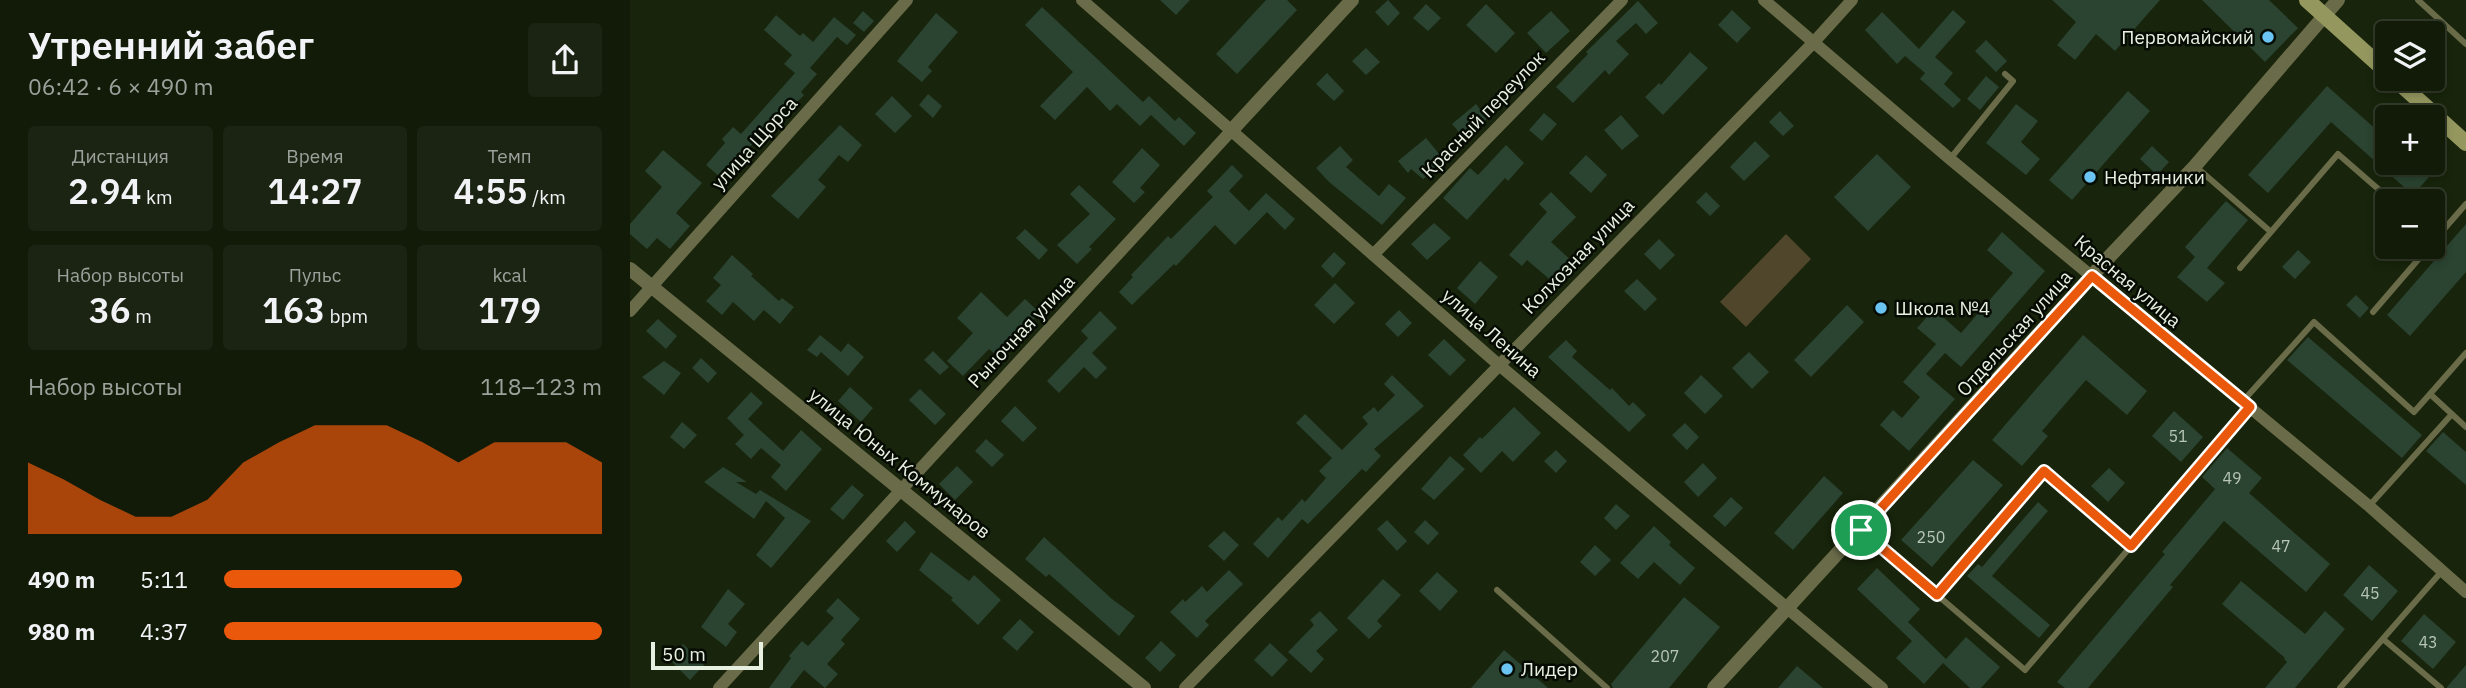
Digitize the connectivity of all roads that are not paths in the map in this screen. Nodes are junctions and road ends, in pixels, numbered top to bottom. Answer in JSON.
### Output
{"nodes":[{"id":1,"x":907,"y":0,"type":"edge"},
{"id":2,"x":1082,"y":0,"type":"edge"},
{"id":3,"x":1352,"y":0,"type":"edge"},
{"id":4,"x":1622,"y":0,"type":"edge"},
{"id":5,"x":1764,"y":0,"type":"edge"},
{"id":6,"x":1852,"y":0,"type":"edge"},
{"id":7,"x":2307,"y":0,"type":"edge"},
{"id":8,"x":2338,"y":0,"type":"edge"},
{"id":9,"x":2418,"y":0,"type":"edge"},
{"id":10,"x":2325,"y":16,"type":"junction"},
{"id":11,"x":1814,"y":42,"type":"junction"},
{"id":12,"x":2466,"y":44,"type":"edge"},
{"id":13,"x":2375,"y":61,"type":"edge"},
{"id":14,"x":2005,"y":74,"type":"dead end"},
{"id":15,"x":2408,"y":91,"type":"edge"},
{"id":16,"x":1231,"y":131,"type":"junction"},
{"id":17,"x":2466,"y":143,"type":"edge"},
{"id":18,"x":1950,"y":159,"type":"junction"},
{"id":19,"x":2195,"y":166,"type":"junction"},
{"id":20,"x":2378,"y":189,"type":"edge"},
{"id":21,"x":2466,"y":204,"type":"edge"},
{"id":22,"x":2445,"y":227,"type":"edge"},
{"id":23,"x":2271,"y":232,"type":"junction"},
{"id":24,"x":1373,"y":256,"type":"junction"},
{"id":25,"x":2417,"y":259,"type":"edge"},
{"id":26,"x":630,"y":268,"type":"edge"},
{"id":27,"x":2240,"y":268,"type":"dead end"},
{"id":28,"x":2092,"y":276,"type":"junction"},
{"id":29,"x":652,"y":286,"type":"junction"},
{"id":30,"x":630,"y":311,"type":"edge"},
{"id":31,"x":2373,"y":312,"type":"dead end"},
{"id":32,"x":2466,"y":353,"type":"edge"},
{"id":33,"x":1499,"y":365,"type":"junction"},
{"id":34,"x":2430,"y":394,"type":"junction"},
{"id":35,"x":2246,"y":404,"type":"junction"},
{"id":36,"x":2452,"y":414,"type":"junction"},
{"id":37,"x":2466,"y":427,"type":"edge"},
{"id":38,"x":901,"y":488,"type":"junction"},
{"id":39,"x":2369,"y":506,"type":"junction"},
{"id":40,"x":1861,"y":530,"type":"junction"},
{"id":41,"x":2131,"y":546,"type":"junction"},
{"id":42,"x":2442,"y":571,"type":"junction"},
{"id":43,"x":1497,"y":590,"type":"dead end"},
{"id":44,"x":2466,"y":592,"type":"edge"},
{"id":45,"x":1937,"y":595,"type":"junction"},
{"id":46,"x":1788,"y":609,"type":"junction"},
{"id":47,"x":2383,"y":639,"type":"junction"},
{"id":48,"x":719,"y":688,"type":"edge"},
{"id":49,"x":1144,"y":688,"type":"edge"},
{"id":50,"x":1185,"y":688,"type":"edge"},
{"id":51,"x":1607,"y":688,"type":"edge"},
{"id":52,"x":1714,"y":688,"type":"edge"},
{"id":53,"x":1882,"y":688,"type":"edge"},
{"id":54,"x":2340,"y":688,"type":"edge"},
{"id":55,"x":2441,"y":688,"type":"edge"}],
"edges":[{"from":1,"to":29,"type":"street","name":"улица Щорса"},
{"from":2,"to":16,"type":"street","name":"улица Ленина"},
{"from":3,"to":16,"type":"street","name":"Рыночная улица"},
{"from":4,"to":24,"type":"street","name":"Красный переулок"},
{"from":5,"to":11,"type":"street","name":"Красная улица"},
{"from":6,"to":11,"type":"street","name":"Колхозная улица"},
{"from":7,"to":10,"type":"main road"},
{"from":8,"to":10,"type":"street","name":"Отдельская улица"},
{"from":9,"to":12,"type":"lane"},
{"from":10,"to":13,"type":"main road"},
{"from":10,"to":19,"type":"street","name":"Отдельская улица"},
{"from":11,"to":18,"type":"street","name":"Красная улица"},
{"from":11,"to":33,"type":"street","name":"Колхозная улица"},
{"from":14,"to":18,"type":"lane"},
{"from":15,"to":17,"type":"main road"},
{"from":16,"to":24,"type":"street","name":"улица Ленина"},
{"from":16,"to":38,"type":"street","name":"Рыночная улица"},
{"from":18,"to":28,"type":"street","name":"Красная улица"},
{"from":19,"to":23,"type":"lane"},
{"from":19,"to":28,"type":"street","name":"Отдельская улица"},
{"from":20,"to":23,"type":"lane"},
{"from":21,"to":22,"type":"lane"},
{"from":23,"to":27,"type":"lane"},
{"from":24,"to":33,"type":"street","name":"улица Ленина"},
{"from":25,"to":31,"type":"lane"},
{"from":26,"to":29,"type":"street","name":"улица Юных Коммунаров"},
{"from":28,"to":35,"type":"street","name":"Красная улица"},
{"from":28,"to":40,"type":"street","name":"Отдельская улица"},
{"from":29,"to":30,"type":"street","name":"улица Щорса"},
{"from":29,"to":38,"type":"street","name":"улица Юных Коммунаров"},
{"from":32,"to":34,"type":"lane"},
{"from":33,"to":46,"type":"street","name":"улица Ленина"},
{"from":33,"to":50,"type":"street","name":"Колхозная улица"},
{"from":34,"to":35,"type":"lane"},
{"from":34,"to":36,"type":"lane"},
{"from":35,"to":39,"type":"street","name":"Красная улица"},
{"from":35,"to":41,"type":"lane"},
{"from":36,"to":37,"type":"lane"},
{"from":36,"to":39,"type":"lane"},
{"from":38,"to":48,"type":"street","name":"Рыночная улица"},
{"from":38,"to":49,"type":"street","name":"улица Юных Коммунаров"},
{"from":39,"to":42,"type":"street","name":"Красная улица"},
{"from":40,"to":45,"type":"lane"},
{"from":40,"to":46,"type":"street","name":"Отдельская улица"},
{"from":41,"to":45,"type":"lane"},
{"from":41,"to":45,"type":"lane"},
{"from":42,"to":44,"type":"street","name":"Красная улица"},
{"from":42,"to":47,"type":"lane"},
{"from":43,"to":51,"type":"lane"},
{"from":46,"to":52,"type":"street","name":"Отдельская улица"},
{"from":46,"to":53,"type":"street","name":"улица Ленина"},
{"from":47,"to":54,"type":"lane"},
{"from":47,"to":55,"type":"lane"}]}
